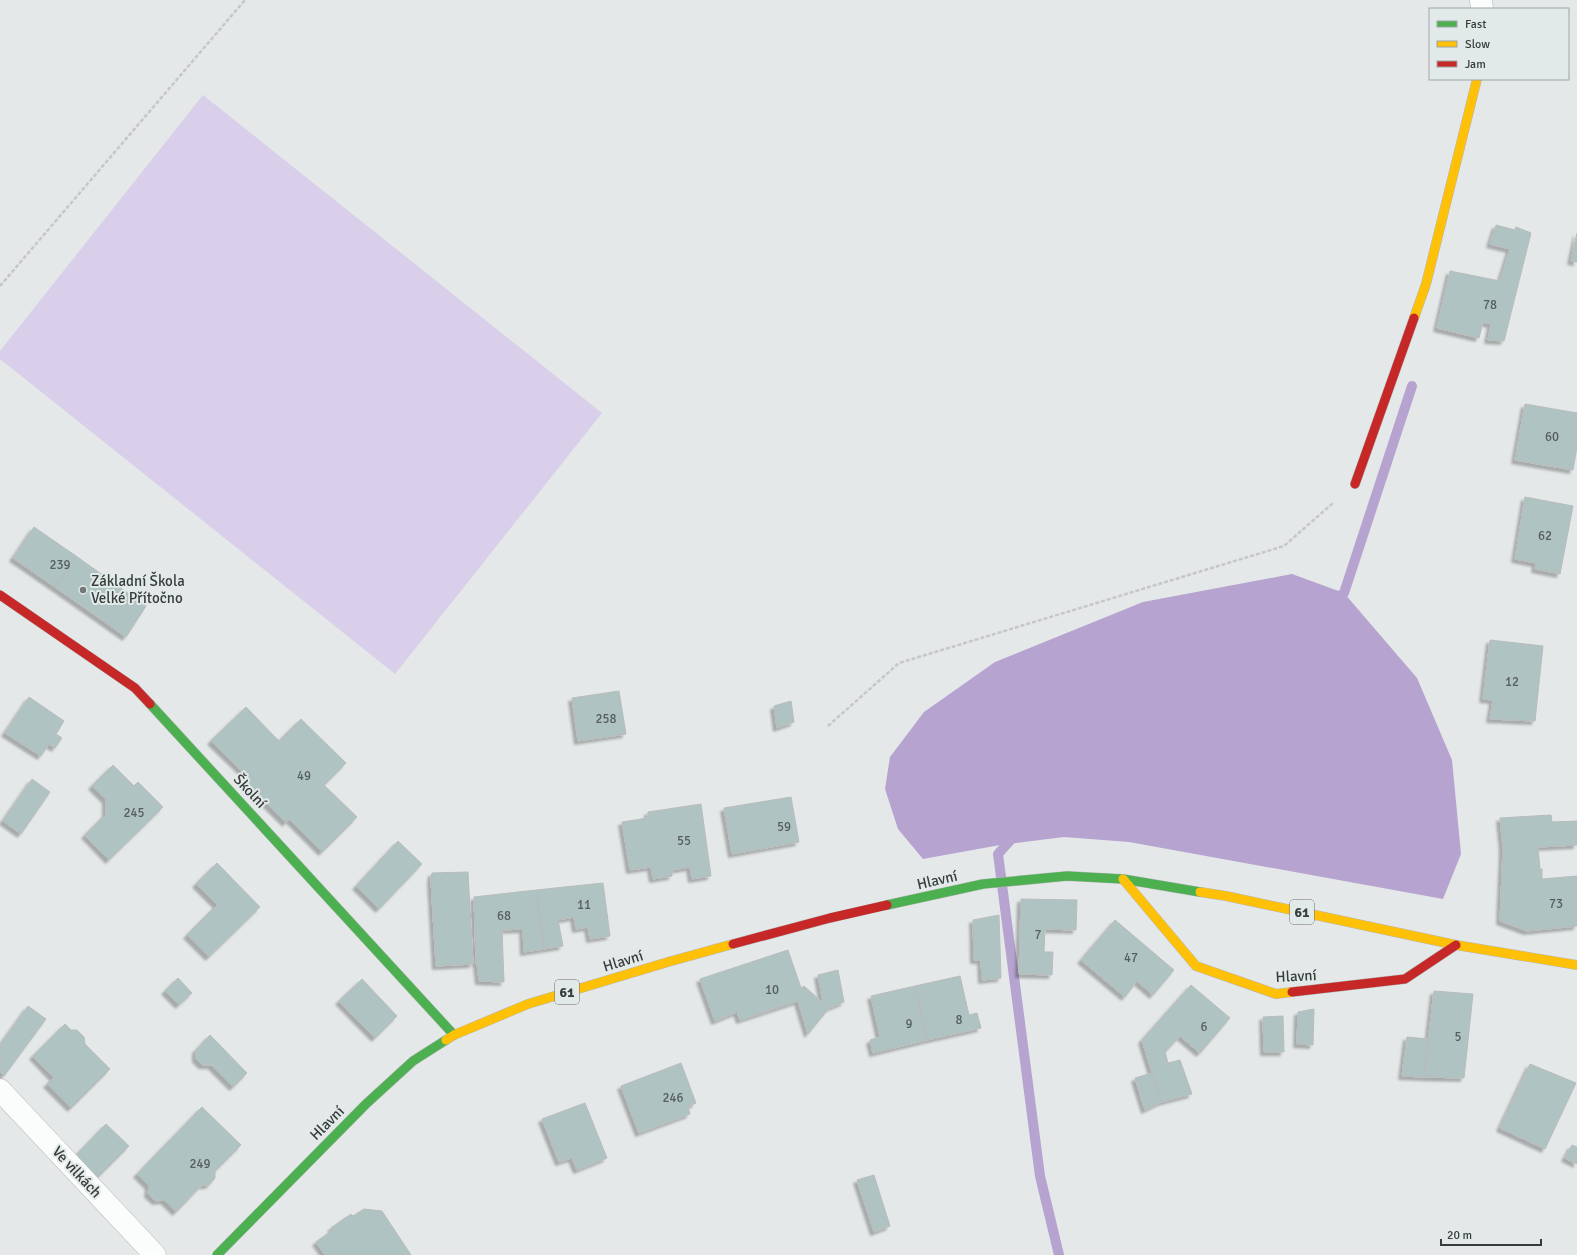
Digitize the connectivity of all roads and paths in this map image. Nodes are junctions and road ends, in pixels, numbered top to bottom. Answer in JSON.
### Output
{"nodes":[{"id":1,"x":244,"y":0,"type":"edge"},
{"id":2,"x":1477,"y":80,"type":"edge"},
{"id":3,"x":0,"y":286,"type":"edge"},
{"id":4,"x":1355,"y":484,"type":"joint"},
{"id":5,"x":0,"y":595,"type":"edge"},
{"id":6,"x":828,"y":726,"type":"dead end"},
{"id":7,"x":1123,"y":879,"type":"junction"},
{"id":8,"x":1456,"y":945,"type":"junction"},
{"id":9,"x":1577,"y":966,"type":"edge"},
{"id":10,"x":454,"y":1035,"type":"junction"},
{"id":11,"x":0,"y":1090,"type":"edge"},
{"id":12,"x":226,"y":1251,"type":"edge"},
{"id":13,"x":155,"y":1255,"type":"edge"}],
"edges":[{"from":1,"to":3,"type":"path"},
{"from":2,"to":4,"type":"main road"},
{"from":4,"to":6,"type":"path"},
{"from":5,"to":10,"type":"main road","name":"Školní"},
{"from":7,"to":8,"type":"main road","name":"Hlavní","number":"61"},
{"from":7,"to":8,"type":"main road","name":"Hlavní"},
{"from":7,"to":10,"type":"main road","name":"Hlavní","number":"61"},
{"from":8,"to":9,"type":"main road","name":"Hlavní","number":"61"},
{"from":10,"to":12,"type":"main road","name":"Hlavní","number":"61"},
{"from":11,"to":13,"type":"street","name":"Ve vilkách"}]}
